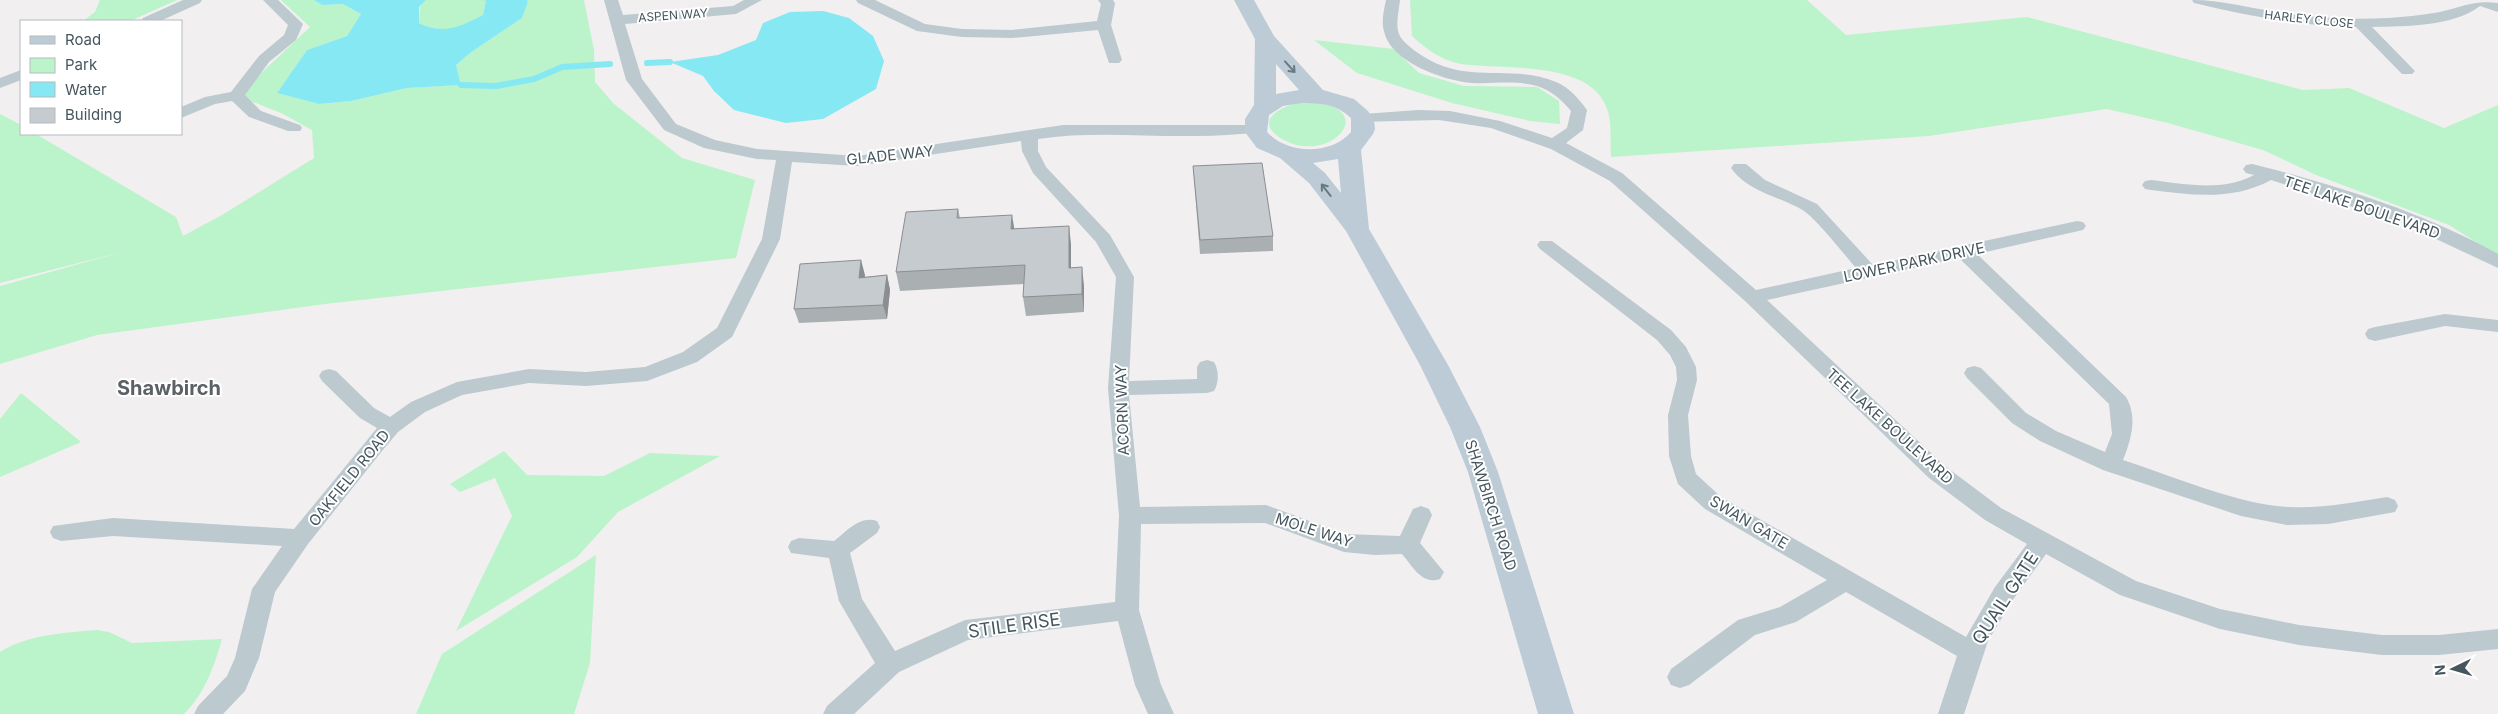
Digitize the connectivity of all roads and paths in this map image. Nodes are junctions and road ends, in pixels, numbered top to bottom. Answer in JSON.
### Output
{"nodes":[{"id":1,"x":195,"y":0,"type":"edge"},
{"id":2,"x":270,"y":0,"type":"edge"},
{"id":3,"x":612,"y":0,"type":"edge"},
{"id":4,"x":755,"y":0,"type":"edge"},
{"id":5,"x":863,"y":0,"type":"edge"},
{"id":6,"x":1105,"y":0,"type":"edge"},
{"id":7,"x":1244,"y":0,"type":"edge"},
{"id":8,"x":1393,"y":0,"type":"edge"},
{"id":9,"x":2199,"y":0,"type":"edge"},
{"id":10,"x":2478,"y":0,"type":"edge"},
{"id":11,"x":2498,"y":8,"type":"edge"},
{"id":12,"x":150,"y":20,"type":"edge"},
{"id":13,"x":618,"y":20,"type":"junction"},
{"id":14,"x":2361,"y":24,"type":"junction"},
{"id":15,"x":1104,"y":25,"type":"junction"},
{"id":16,"x":1265,"y":39,"type":"junction"},
{"id":17,"x":1114,"y":60,"type":"dead end"},
{"id":18,"x":2407,"y":71,"type":"dead end"},
{"id":19,"x":20,"y":75,"type":"edge"},
{"id":20,"x":0,"y":82,"type":"edge"},
{"id":21,"x":236,"y":96,"type":"junction"},
{"id":22,"x":1316,"y":96,"type":"junction"},
{"id":23,"x":1265,"y":107,"type":"junction"},
{"id":24,"x":182,"y":113,"type":"edge"},
{"id":25,"x":1363,"y":119,"type":"junction"},
{"id":26,"x":294,"y":128,"type":"dead end"},
{"id":27,"x":1255,"y":128,"type":"junction"},
{"id":28,"x":1029,"y":134,"type":"junction"},
{"id":29,"x":1555,"y":143,"type":"junction"},
{"id":30,"x":1349,"y":148,"type":"junction"},
{"id":31,"x":1289,"y":154,"type":"junction"},
{"id":32,"x":786,"y":157,"type":"junction"},
{"id":33,"x":1740,"y":168,"type":"dead end"},
{"id":34,"x":2151,"y":185,"type":"dead end"},
{"id":35,"x":2077,"y":226,"type":"dead end"},
{"id":36,"x":1357,"y":229,"type":"junction"},
{"id":37,"x":1546,"y":245,"type":"dead end"},
{"id":38,"x":1963,"y":251,"type":"junction"},
{"id":39,"x":2498,"y":262,"type":"edge"},
{"id":40,"x":1869,"y":271,"type":"junction"},
{"id":41,"x":1752,"y":296,"type":"junction"},
{"id":42,"x":2498,"y":326,"type":"edge"},
{"id":43,"x":2375,"y":334,"type":"dead end"},
{"id":44,"x":1207,"y":367,"type":"dead end"},
{"id":45,"x":1974,"y":374,"type":"dead end"},
{"id":46,"x":329,"y":376,"type":"dead end"},
{"id":47,"x":1118,"y":388,"type":"junction"},
{"id":48,"x":391,"y":427,"type":"junction"},
{"id":49,"x":2111,"y":464,"type":"junction"},
{"id":50,"x":2387,"y":506,"type":"dead end"},
{"id":51,"x":1422,"y":515,"type":"dead end"},
{"id":52,"x":1130,"y":516,"type":"junction"},
{"id":53,"x":869,"y":527,"type":"dead end"},
{"id":54,"x":61,"y":532,"type":"dead end"},
{"id":55,"x":300,"y":538,"type":"junction"},
{"id":56,"x":2043,"y":541,"type":"junction"},
{"id":57,"x":1408,"y":545,"type":"junction"},
{"id":58,"x":799,"y":547,"type":"dead end"},
{"id":59,"x":838,"y":550,"type":"junction"},
{"id":60,"x":1432,"y":572,"type":"dead end"},
{"id":61,"x":1847,"y":579,"type":"junction"},
{"id":62,"x":1127,"y":610,"type":"junction"},
{"id":63,"x":2498,"y":639,"type":"edge"},
{"id":64,"x":1971,"y":652,"type":"junction"},
{"id":65,"x":890,"y":664,"type":"junction"},
{"id":66,"x":1680,"y":677,"type":"dead end"},
{"id":67,"x":207,"y":714,"type":"edge"},
{"id":68,"x":836,"y":714,"type":"edge"},
{"id":69,"x":1161,"y":714,"type":"edge"},
{"id":70,"x":1556,"y":714,"type":"edge"},
{"id":71,"x":1951,"y":714,"type":"edge"}],
"edges":[{"from":1,"to":12,"type":"street"},
{"from":2,"to":21,"type":"street"},
{"from":3,"to":13,"type":"street","name":"GLADE WAY"},
{"from":4,"to":13,"type":"street","name":"ASPEN WAY"},
{"from":5,"to":15,"type":"street"},
{"from":6,"to":15,"type":"street"},
{"from":7,"to":16,"type":"main road"},
{"from":8,"to":29,"type":"street"},
{"from":9,"to":14,"type":"street","name":"HARLEY CLOSE"},
{"from":10,"to":11,"type":"street","name":"HARLEY CLOSE"},
{"from":10,"to":14,"type":"street","name":"HARLEY CLOSE"},
{"from":13,"to":32,"type":"street","name":"GLADE WAY"},
{"from":14,"to":18,"type":"street","name":"HARLEY CLOSE"},
{"from":15,"to":17,"type":"street"},
{"from":16,"to":22,"type":"main road","one_way":true},
{"from":16,"to":23,"type":"main road"},
{"from":19,"to":20,"type":"street"},
{"from":21,"to":24,"type":"street"},
{"from":21,"to":26,"type":"street"},
{"from":22,"to":23,"type":"main road"},
{"from":22,"to":25,"type":"main road"},
{"from":23,"to":27,"type":"main road"},
{"from":25,"to":29,"type":"street","name":"TEE LAKE BOULEVARD"},
{"from":25,"to":30,"type":"main road"},
{"from":27,"to":28,"type":"street","name":"GLADE WAY"},
{"from":27,"to":31,"type":"main road"},
{"from":28,"to":32,"type":"street","name":"GLADE WAY"},
{"from":28,"to":47,"type":"street","name":"ACORN WAY"},
{"from":29,"to":41,"type":"street","name":"TEE LAKE BOULEVARD"},
{"from":30,"to":31,"type":"main road"},
{"from":30,"to":36,"type":"main road","name":"SHAWBIRCH ROAD"},
{"from":36,"to":31,"type":"main road","name":"SHAWBIRCH ROAD","one_way":true},
{"from":32,"to":48,"type":"street","name":"OAKFIELD ROAD"},
{"from":33,"to":40,"type":"street"},
{"from":34,"to":39,"type":"street","name":"TEE LAKE BOULEVARD"},
{"from":35,"to":38,"type":"street","name":"LOWER PARK DRIVE"},
{"from":36,"to":70,"type":"main road","name":"SHAWBIRCH ROAD"},
{"from":37,"to":61,"type":"street","name":"SWAN GATE"},
{"from":38,"to":40,"type":"street","name":"LOWER PARK DRIVE"},
{"from":38,"to":49,"type":"street"},
{"from":40,"to":41,"type":"street","name":"LOWER PARK DRIVE"},
{"from":41,"to":56,"type":"street","name":"TEE LAKE BOULEVARD"},
{"from":42,"to":43,"type":"street"},
{"from":44,"to":47,"type":"street"},
{"from":45,"to":49,"type":"street"},
{"from":46,"to":48,"type":"street"},
{"from":47,"to":52,"type":"street","name":"ACORN WAY"},
{"from":48,"to":55,"type":"street","name":"OAKFIELD ROAD"},
{"from":49,"to":50,"type":"street"},
{"from":51,"to":57,"type":"street"},
{"from":52,"to":57,"type":"street","name":"MOLE WAY"},
{"from":52,"to":62,"type":"street","name":"ACORN WAY"},
{"from":53,"to":59,"type":"street"},
{"from":54,"to":55,"type":"street"},
{"from":55,"to":67,"type":"street","name":"OAKFIELD ROAD"},
{"from":56,"to":63,"type":"street","name":"TEE LAKE BOULEVARD"},
{"from":56,"to":64,"type":"street","name":"QUAIL GATE"},
{"from":57,"to":60,"type":"street"},
{"from":58,"to":59,"type":"street"},
{"from":59,"to":65,"type":"street"},
{"from":61,"to":64,"type":"street","name":"SWAN GATE"},
{"from":61,"to":66,"type":"street"},
{"from":62,"to":65,"type":"street","name":"STILE RISE"},
{"from":62,"to":69,"type":"street","name":"ACORN WAY"},
{"from":64,"to":71,"type":"street","name":"QUAIL GATE"},
{"from":65,"to":68,"type":"street","name":"STILE RISE"}]}
